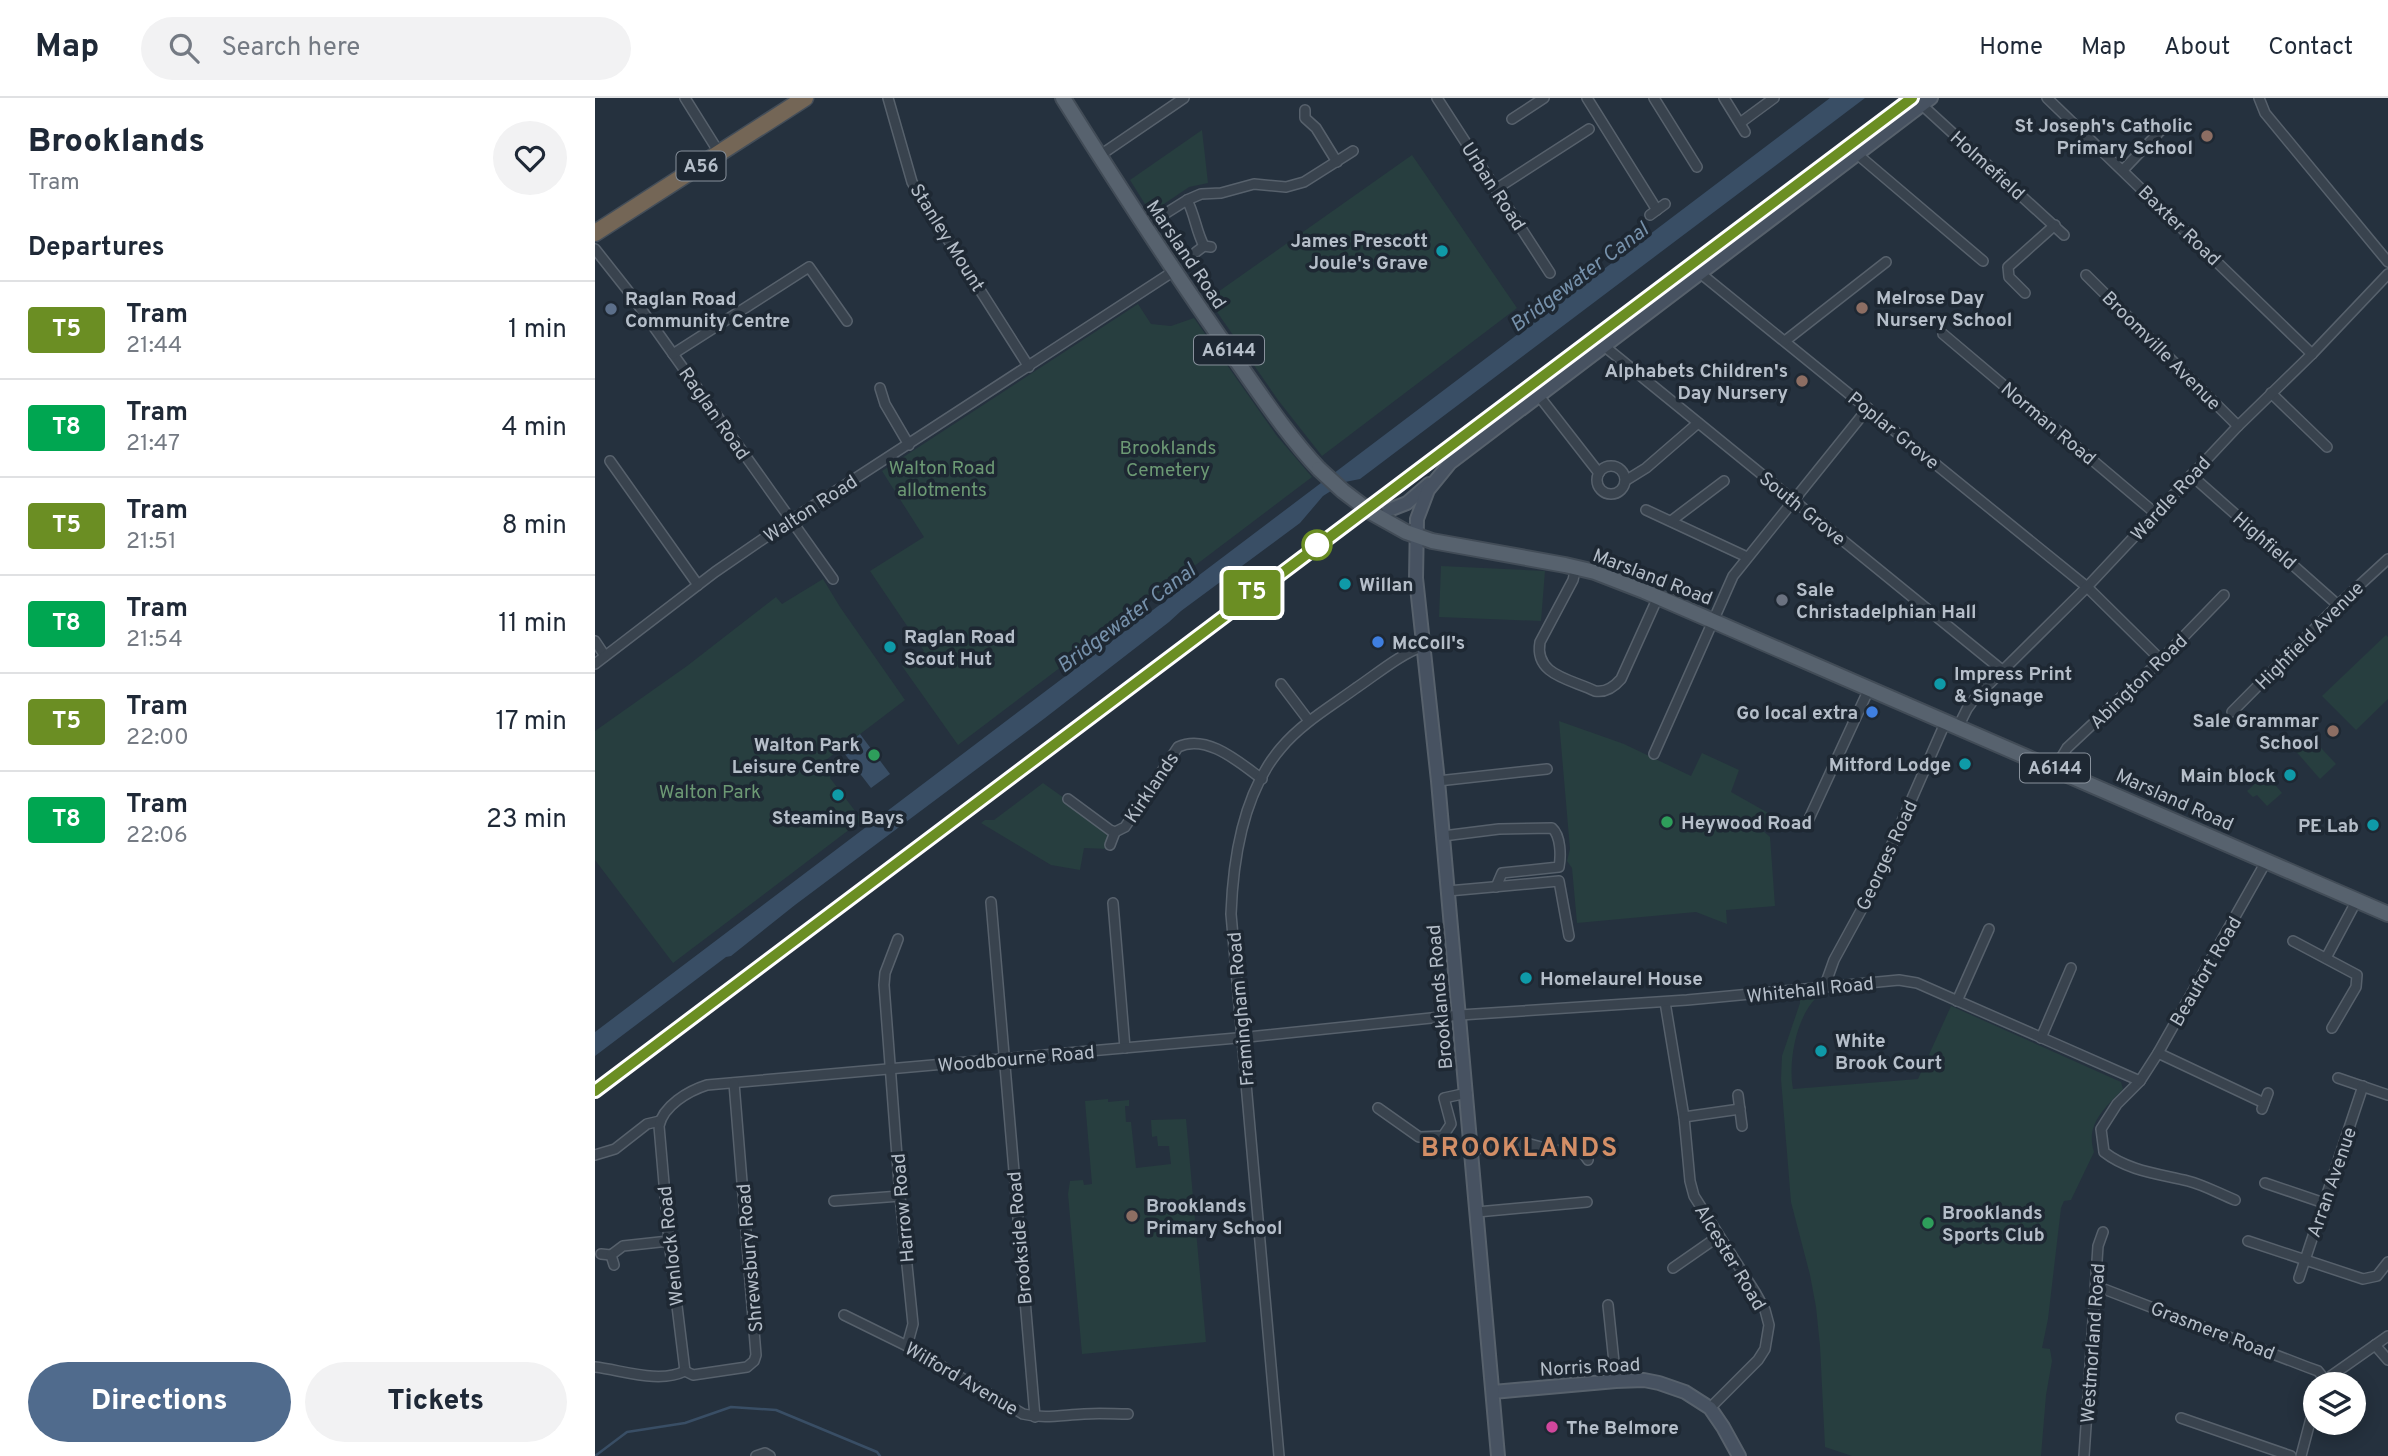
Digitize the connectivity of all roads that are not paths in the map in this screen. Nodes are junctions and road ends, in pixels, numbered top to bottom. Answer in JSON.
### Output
{"nodes":[{"id":1,"x":685,"y":98,"type":"edge"},
{"id":2,"x":805,"y":98,"type":"edge"},
{"id":3,"x":888,"y":98,"type":"edge"},
{"id":4,"x":1063,"y":98,"type":"edge"},
{"id":5,"x":1184,"y":98,"type":"edge"},
{"id":6,"x":1437,"y":98,"type":"edge"},
{"id":7,"x":1544,"y":98,"type":"edge"},
{"id":8,"x":1587,"y":98,"type":"edge"},
{"id":9,"x":1654,"y":98,"type":"edge"},
{"id":10,"x":1724,"y":98,"type":"edge"},
{"id":11,"x":1774,"y":98,"type":"edge"},
{"id":12,"x":2047,"y":98,"type":"edge"},
{"id":13,"x":2259,"y":98,"type":"edge"},
{"id":14,"x":1926,"y":101,"type":"edge"},
{"id":15,"x":1303,"y":118,"type":"dead end"},
{"id":16,"x":1512,"y":119,"type":"dead end"},
{"id":17,"x":2165,"y":127,"type":"dead end"},
{"id":18,"x":1589,"y":130,"type":"dead end"},
{"id":19,"x":1353,"y":151,"type":"dead end"},
{"id":20,"x":720,"y":154,"type":"junction"},
{"id":21,"x":1857,"y":154,"type":"junction"},
{"id":22,"x":1099,"y":156,"type":"junction"},
{"id":23,"x":1337,"y":162,"type":"junction"},
{"id":24,"x":1697,"y":167,"type":"dead end"},
{"id":25,"x":2123,"y":170,"type":"junction"},
{"id":26,"x":1496,"y":188,"type":"junction"},
{"id":27,"x":1187,"y":200,"type":"junction"},
{"id":28,"x":1657,"y":210,"type":"dead end"},
{"id":29,"x":2055,"y":225,"type":"junction"},
{"id":30,"x":1144,"y":227,"type":"junction"},
{"id":31,"x":595,"y":233,"type":"edge"},
{"id":32,"x":2064,"y":235,"type":"dead end"},
{"id":33,"x":1204,"y":248,"type":"dead end"},
{"id":34,"x":595,"y":249,"type":"edge"},
{"id":35,"x":1983,"y":261,"type":"dead end"},
{"id":36,"x":1886,"y":262,"type":"dead end"},
{"id":37,"x":2388,"y":262,"type":"edge"},
{"id":38,"x":1174,"y":271,"type":"junction"},
{"id":39,"x":1550,"y":273,"type":"dead end"},
{"id":40,"x":1700,"y":273,"type":"junction"},
{"id":41,"x":2388,"y":274,"type":"edge"},
{"id":42,"x":2086,"y":275,"type":"dead end"},
{"id":43,"x":2025,"y":293,"type":"dead end"},
{"id":44,"x":847,"y":321,"type":"dead end"},
{"id":45,"x":1943,"y":334,"type":"dead end"},
{"id":46,"x":1785,"y":341,"type":"junction"},
{"id":47,"x":1604,"y":346,"type":"junction"},
{"id":48,"x":673,"y":354,"type":"junction"},
{"id":49,"x":2312,"y":354,"type":"junction"},
{"id":50,"x":1029,"y":367,"type":"junction"},
{"id":51,"x":880,"y":388,"type":"dead end"},
{"id":52,"x":2271,"y":393,"type":"junction"},
{"id":53,"x":1539,"y":396,"type":"junction"},
{"id":54,"x":1868,"y":408,"type":"junction"},
{"id":55,"x":1698,"y":424,"type":"junction"},
{"id":56,"x":2238,"y":426,"type":"junction"},
{"id":57,"x":909,"y":445,"type":"junction"},
{"id":58,"x":2327,"y":447,"type":"dead end"},
{"id":59,"x":610,"y":461,"type":"dead end"},
{"id":60,"x":1599,"y":473,"type":"junction"},
{"id":61,"x":2191,"y":475,"type":"junction"},
{"id":62,"x":1436,"y":478,"type":"junction"},
{"id":63,"x":1625,"y":481,"type":"junction"},
{"id":64,"x":1724,"y":481,"type":"dead end"},
{"id":65,"x":1794,"y":499,"type":"junction"},
{"id":66,"x":1389,"y":510,"type":"joint"},
{"id":67,"x":1646,"y":510,"type":"dead end"},
{"id":68,"x":1372,"y":513,"type":"junction"},
{"id":69,"x":2155,"y":513,"type":"junction"},
{"id":70,"x":791,"y":520,"type":"junction"},
{"id":71,"x":1671,"y":521,"type":"junction"},
{"id":72,"x":1415,"y":536,"type":"junction"},
{"id":73,"x":1747,"y":557,"type":"junction"},
{"id":74,"x":2388,"y":559,"type":"edge"},
{"id":75,"x":1576,"y":568,"type":"junction"},
{"id":76,"x":833,"y":579,"type":"dead end"},
{"id":77,"x":698,"y":585,"type":"junction"},
{"id":78,"x":2087,"y":587,"type":"junction"},
{"id":79,"x":2224,"y":595,"type":"dead end"},
{"id":80,"x":1658,"y":597,"type":"junction"},
{"id":81,"x":2338,"y":604,"type":"junction"},
{"id":82,"x":1712,"y":619,"type":"junction"},
{"id":83,"x":595,"y":641,"type":"edge"},
{"id":84,"x":1424,"y":646,"type":"junction"},
{"id":85,"x":605,"y":656,"type":"junction"},
{"id":86,"x":2161,"y":660,"type":"junction"},
{"id":87,"x":595,"y":664,"type":"edge"},
{"id":88,"x":2002,"y":670,"type":"junction"},
{"id":89,"x":1281,"y":684,"type":"dead end"},
{"id":90,"x":1869,"y":689,"type":"junction"},
{"id":91,"x":2232,"y":712,"type":"dead end"},
{"id":92,"x":1309,"y":721,"type":"junction"},
{"id":93,"x":1952,"y":724,"type":"junction"},
{"id":94,"x":1654,"y":754,"type":"dead end"},
{"id":95,"x":2055,"y":768,"type":"junction"},
{"id":96,"x":1547,"y":769,"type":"dead end"},
{"id":97,"x":1262,"y":779,"type":"junction"},
{"id":98,"x":1438,"y":781,"type":"junction"},
{"id":99,"x":1067,"y":799,"type":"dead end"},
{"id":100,"x":1808,"y":821,"type":"dead end"},
{"id":101,"x":1115,"y":832,"type":"junction"},
{"id":102,"x":1443,"y":836,"type":"junction"},
{"id":103,"x":1110,"y":845,"type":"dead end"},
{"id":104,"x":2267,"y":860,"type":"junction"},
{"id":105,"x":1496,"y":887,"type":"junction"},
{"id":106,"x":1448,"y":891,"type":"junction"},
{"id":107,"x":2357,"y":900,"type":"junction"},
{"id":108,"x":991,"y":902,"type":"dead end"},
{"id":109,"x":1113,"y":903,"type":"dead end"},
{"id":110,"x":2388,"y":914,"type":"edge"},
{"id":111,"x":1989,"y":929,"type":"dead end"},
{"id":112,"x":1569,"y":936,"type":"dead end"},
{"id":113,"x":898,"y":939,"type":"dead end"},
{"id":114,"x":2294,"y":941,"type":"dead end"},
{"id":115,"x":2326,"y":958,"type":"junction"},
{"id":116,"x":2071,"y":968,"type":"dead end"},
{"id":117,"x":1824,"y":988,"type":"junction"},
{"id":118,"x":1957,"y":1001,"type":"junction"},
{"id":119,"x":1665,"y":1002,"type":"junction"},
{"id":120,"x":1460,"y":1015,"type":"junction"},
{"id":121,"x":2332,"y":1028,"type":"dead end"},
{"id":122,"x":1243,"y":1037,"type":"junction"},
{"id":123,"x":2041,"y":1038,"type":"junction"},
{"id":124,"x":1125,"y":1048,"type":"junction"},
{"id":125,"x":2158,"y":1053,"type":"junction"},
{"id":126,"x":1003,"y":1058,"type":"junction"},
{"id":127,"x":890,"y":1069,"type":"junction"},
{"id":128,"x":2339,"y":1078,"type":"dead end"},
{"id":129,"x":2140,"y":1081,"type":"junction"},
{"id":130,"x":734,"y":1083,"type":"junction"},
{"id":131,"x":2363,"y":1086,"type":"junction"},
{"id":132,"x":1467,"y":1093,"type":"junction"},
{"id":133,"x":2268,"y":1093,"type":"dead end"},
{"id":134,"x":1738,"y":1095,"type":"dead end"},
{"id":135,"x":2388,"y":1095,"type":"edge"},
{"id":136,"x":1378,"y":1108,"type":"dead end"},
{"id":137,"x":1740,"y":1109,"type":"junction"},
{"id":138,"x":1684,"y":1117,"type":"junction"},
{"id":139,"x":660,"y":1121,"type":"junction"},
{"id":140,"x":1742,"y":1126,"type":"dead end"},
{"id":141,"x":1472,"y":1149,"type":"junction"},
{"id":142,"x":595,"y":1155,"type":"edge"},
{"id":143,"x":1588,"y":1160,"type":"dead end"},
{"id":144,"x":2265,"y":1183,"type":"dead end"},
{"id":145,"x":900,"y":1196,"type":"junction"},
{"id":146,"x":2235,"y":1200,"type":"dead end"},
{"id":147,"x":834,"y":1201,"type":"dead end"},
{"id":148,"x":1587,"y":1202,"type":"dead end"},
{"id":149,"x":2324,"y":1203,"type":"junction"},
{"id":150,"x":1477,"y":1212,"type":"junction"},
{"id":151,"x":2103,"y":1232,"type":"dead end"},
{"id":152,"x":1719,"y":1236,"type":"junction"},
{"id":153,"x":669,"y":1241,"type":"junction"},
{"id":154,"x":2248,"y":1241,"type":"dead end"},
{"id":155,"x":2305,"y":1260,"type":"junction"},
{"id":156,"x":2388,"y":1262,"type":"edge"},
{"id":157,"x":614,"y":1265,"type":"dead end"},
{"id":158,"x":1673,"y":1268,"type":"dead end"},
{"id":159,"x":2299,"y":1278,"type":"dead end"},
{"id":160,"x":2096,"y":1286,"type":"junction"},
{"id":161,"x":1608,"y":1305,"type":"dead end"},
{"id":162,"x":844,"y":1315,"type":"dead end"},
{"id":163,"x":2388,"y":1336,"type":"edge"},
{"id":164,"x":2375,"y":1345,"type":"junction"},
{"id":165,"x":907,"y":1346,"type":"junction"},
{"id":166,"x":2388,"y":1360,"type":"edge"},
{"id":167,"x":595,"y":1367,"type":"edge"},
{"id":168,"x":685,"y":1371,"type":"junction"},
{"id":169,"x":2319,"y":1372,"type":"edge"},
{"id":170,"x":2339,"y":1372,"type":"edge"},
{"id":171,"x":1616,"y":1381,"type":"junction"},
{"id":172,"x":1493,"y":1392,"type":"junction"},
{"id":173,"x":1710,"y":1408,"type":"junction"},
{"id":174,"x":1129,"y":1414,"type":"dead end"},
{"id":175,"x":1035,"y":1417,"type":"junction"},
{"id":176,"x":2181,"y":1418,"type":"dead end"},
{"id":177,"x":2307,"y":1435,"type":"edge"},
{"id":178,"x":756,"y":1456,"type":"edge"},
{"id":179,"x":770,"y":1456,"type":"edge"},
{"id":180,"x":1279,"y":1456,"type":"edge"},
{"id":181,"x":1498,"y":1456,"type":"edge"},
{"id":182,"x":1739,"y":1456,"type":"edge"},
{"id":183,"x":2084,"y":1456,"type":"edge"},
{"id":184,"x":2291,"y":1456,"type":"edge"},
{"id":185,"x":2301,"y":1456,"type":"edge"}],
"edges":[{"from":1,"to":20,"type":"street"},
{"from":2,"to":20,"type":"highway","number":"A56"},
{"from":3,"to":50,"type":"street","name":"Stanley Mount"},
{"from":4,"to":22,"type":"main road","name":"Marsland Road","number":"A6144"},
{"from":5,"to":22,"type":"street"},
{"from":6,"to":26,"type":"street","name":"Urban Road"},
{"from":7,"to":16,"type":"street"},
{"from":8,"to":28,"type":"street"},
{"from":9,"to":24,"type":"street"},
{"from":10,"to":11,"type":"street"},
{"from":12,"to":25,"type":"street","name":"Baxter Road"},
{"from":13,"to":37,"type":"street"},
{"from":14,"to":21,"type":"street"},
{"from":14,"to":29,"type":"street","name":"Holmefield"},
{"from":15,"to":23,"type":"street"},
{"from":17,"to":25,"type":"street"},
{"from":18,"to":26,"type":"street"},
{"from":19,"to":23,"type":"street"},
{"from":20,"to":31,"type":"highway","number":"A56"},
{"from":21,"to":35,"type":"street"},
{"from":21,"to":40,"type":"street"},
{"from":22,"to":30,"type":"main road","name":"Marsland Road","number":"A6144"},
{"from":23,"to":27,"type":"street"},
{"from":25,"to":49,"type":"street","name":"Baxter Road"},
{"from":26,"to":39,"type":"street","name":"Urban Road"},
{"from":27,"to":30,"type":"street"},
{"from":27,"to":33,"type":"street"},
{"from":29,"to":32,"type":"street","name":"Holmefield"},
{"from":29,"to":43,"type":"street"},
{"from":30,"to":38,"type":"main road","name":"Marsland Road","number":"A6144"},
{"from":34,"to":48,"type":"street","name":"Raglan Road"},
{"from":36,"to":46,"type":"street"},
{"from":38,"to":50,"type":"street","name":"Walton Road"},
{"from":38,"to":68,"type":"main road","name":"Marsland Road","number":"A6144","bridge":true},
{"from":40,"to":46,"type":"street","name":"Poplar Grove"},
{"from":40,"to":47,"type":"street"},
{"from":41,"to":49,"type":"street","name":"Wardle Road"},
{"from":42,"to":56,"type":"street","name":"Broomville Avenue"},
{"from":44,"to":48,"type":"street"},
{"from":45,"to":69,"type":"street","name":"Norman Road"},
{"from":46,"to":54,"type":"street","name":"Poplar Grove"},
{"from":47,"to":53,"type":"street"},
{"from":47,"to":55,"type":"street","name":"South Grove"},
{"from":48,"to":70,"type":"street","name":"Raglan Road"},
{"from":49,"to":52,"type":"street","name":"Wardle Road"},
{"from":50,"to":57,"type":"street","name":"Walton Road"},
{"from":51,"to":57,"type":"street"},
{"from":52,"to":56,"type":"street","name":"Wardle Road"},
{"from":52,"to":58,"type":"street"},
{"from":53,"to":60,"type":"street"},
{"from":53,"to":62,"type":"street"},
{"from":54,"to":65,"type":"street"},
{"from":54,"to":78,"type":"street","name":"Poplar Grove"},
{"from":55,"to":63,"type":"street"},
{"from":55,"to":65,"type":"street","name":"South Grove"},
{"from":56,"to":61,"type":"street","name":"Wardle Road"},
{"from":57,"to":70,"type":"street","name":"Walton Road"},
{"from":59,"to":77,"type":"street"},
{"from":60,"to":63,"type":"street"},
{"from":60,"to":63,"type":"street"},
{"from":61,"to":69,"type":"street","name":"Wardle Road"},
{"from":61,"to":81,"type":"street","name":"Highfield"},
{"from":62,"to":66,"type":"street"},
{"from":62,"to":72,"type":"street","name":"Brooklands Road"},
{"from":64,"to":71,"type":"street"},
{"from":65,"to":73,"type":"street"},
{"from":65,"to":88,"type":"street","name":"South Grove"},
{"from":66,"to":68,"type":"main road"},
{"from":67,"to":71,"type":"street"},
{"from":68,"to":72,"type":"main road","name":"Marsland Road","number":"A6144"},
{"from":69,"to":78,"type":"street","name":"Wardle Road"},
{"from":70,"to":76,"type":"street","name":"Raglan Road"},
{"from":70,"to":77,"type":"street","name":"Walton Road"},
{"from":71,"to":73,"type":"street"},
{"from":72,"to":75,"type":"main road","name":"Marsland Road","number":"A6144"},
{"from":72,"to":84,"type":"street","name":"Brooklands Road"},
{"from":73,"to":82,"type":"street"},
{"from":74,"to":81,"type":"street","name":"Highfield Avenue"},
{"from":75,"to":80,"type":"main road","name":"Marsland Road","number":"A6144"},
{"from":75,"to":80,"type":"street"},
{"from":77,"to":85,"type":"street","name":"Walton Road"},
{"from":78,"to":86,"type":"street","name":"Poplar Grove"},
{"from":78,"to":88,"type":"street","name":"Wardle Road"},
{"from":79,"to":86,"type":"street","name":"Abington Road"},
{"from":80,"to":82,"type":"main road","name":"Marsland Road","number":"A6144"},
{"from":81,"to":91,"type":"street","name":"Highfield Avenue"},
{"from":82,"to":90,"type":"main road","name":"Marsland Road","number":"A6144"},
{"from":82,"to":94,"type":"street"},
{"from":83,"to":85,"type":"street"},
{"from":84,"to":92,"type":"street","name":"Framingham Road"},
{"from":84,"to":98,"type":"street","name":"Brooklands Road"},
{"from":85,"to":87,"type":"street","name":"Walton Road"},
{"from":86,"to":95,"type":"street","name":"Abington Road"},
{"from":88,"to":93,"type":"street","name":"Wardle Road"},
{"from":89,"to":92,"type":"street"},
{"from":90,"to":93,"type":"main road","name":"Marsland Road","number":"A6144"},
{"from":90,"to":100,"type":"street"},
{"from":92,"to":97,"type":"street","name":"Framingham Road"},
{"from":93,"to":95,"type":"main road","name":"Marsland Road","number":"A6144"},
{"from":93,"to":117,"type":"street","name":"Georges Road"},
{"from":95,"to":104,"type":"main road","name":"Marsland Road","number":"A6144"},
{"from":96,"to":98,"type":"street"},
{"from":97,"to":101,"type":"street","name":"Kirklands"},
{"from":97,"to":122,"type":"street","name":"Framingham Road"},
{"from":98,"to":102,"type":"street","name":"Brooklands Road"},
{"from":99,"to":101,"type":"street","name":"Kirklands"},
{"from":101,"to":103,"type":"street","name":"Kirklands"},
{"from":102,"to":105,"type":"street"},
{"from":102,"to":106,"type":"street","name":"Brooklands Road"},
{"from":104,"to":107,"type":"main road","name":"Marsland Road","number":"A6144"},
{"from":104,"to":125,"type":"street","name":"Beaufort Road"},
{"from":105,"to":106,"type":"street"},
{"from":105,"to":112,"type":"street"},
{"from":106,"to":120,"type":"street","name":"Brooklands Road"},
{"from":107,"to":110,"type":"main road","name":"Marsland Road","number":"A6144"},
{"from":107,"to":115,"type":"street"},
{"from":108,"to":126,"type":"street","name":"Brookside Road"},
{"from":109,"to":124,"type":"street"},
{"from":111,"to":118,"type":"street"},
{"from":113,"to":127,"type":"street","name":"Harrow Road"},
{"from":114,"to":115,"type":"street"},
{"from":115,"to":121,"type":"street"},
{"from":116,"to":123,"type":"street"},
{"from":117,"to":118,"type":"street","name":"Whitehall Road"},
{"from":117,"to":119,"type":"street","name":"Whitehall Road"},
{"from":118,"to":123,"type":"street","name":"Whitehall Road"},
{"from":119,"to":120,"type":"street","name":"Whitehall Road"},
{"from":119,"to":138,"type":"street","name":"Alcester Road"},
{"from":120,"to":122,"type":"street","name":"Woodbourne Road"},
{"from":120,"to":132,"type":"street","name":"Brooklands Road"},
{"from":122,"to":124,"type":"street","name":"Woodbourne Road"},
{"from":122,"to":180,"type":"street","name":"Framingham Road"},
{"from":123,"to":129,"type":"street","name":"Whitehall Road"},
{"from":124,"to":126,"type":"street","name":"Woodbourne Road"},
{"from":125,"to":129,"type":"street","name":"Beaufort Road"},
{"from":125,"to":133,"type":"street"},
{"from":126,"to":127,"type":"street","name":"Woodbourne Road"},
{"from":126,"to":175,"type":"street","name":"Brookside Road"},
{"from":127,"to":130,"type":"street","name":"Woodbourne Road"},
{"from":127,"to":145,"type":"street","name":"Harrow Road"},
{"from":128,"to":131,"type":"street"},
{"from":129,"to":146,"type":"street","name":"Beaufort Road"},
{"from":130,"to":139,"type":"street","name":"Woodbourne Road"},
{"from":130,"to":168,"type":"street","name":"Shrewsbury Road"},
{"from":131,"to":135,"type":"street"},
{"from":131,"to":149,"type":"street","name":"Arran Avenue"},
{"from":132,"to":136,"type":"street"},
{"from":132,"to":141,"type":"street","name":"Brooklands Road"},
{"from":134,"to":137,"type":"street"},
{"from":137,"to":138,"type":"street"},
{"from":137,"to":140,"type":"street"},
{"from":138,"to":152,"type":"street","name":"Alcester Road"},
{"from":139,"to":142,"type":"street","name":"Woodbourne Road"},
{"from":139,"to":153,"type":"street","name":"Wenlock Road"},
{"from":141,"to":143,"type":"street"},
{"from":141,"to":150,"type":"street","name":"Brooklands Road"},
{"from":144,"to":149,"type":"street"},
{"from":145,"to":147,"type":"street"},
{"from":145,"to":165,"type":"street","name":"Harrow Road"},
{"from":148,"to":150,"type":"street"},
{"from":149,"to":155,"type":"street","name":"Arran Avenue"},
{"from":150,"to":172,"type":"street","name":"Brooklands Road"},
{"from":151,"to":160,"type":"street","name":"Westmorland Road"},
{"from":152,"to":158,"type":"street"},
{"from":152,"to":173,"type":"street","name":"Alcester Road"},
{"from":153,"to":157,"type":"street"},
{"from":153,"to":168,"type":"street","name":"Wenlock Road"},
{"from":154,"to":155,"type":"street"},
{"from":155,"to":156,"type":"street"},
{"from":155,"to":159,"type":"street","name":"Arran Avenue"},
{"from":160,"to":169,"type":"street","name":"Grasmere Road"},
{"from":160,"to":183,"type":"street","name":"Westmorland Road"},
{"from":161,"to":171,"type":"street"},
{"from":162,"to":165,"type":"street","name":"Wilford Avenue"},
{"from":163,"to":164,"type":"street"},
{"from":164,"to":166,"type":"street"},
{"from":164,"to":170,"type":"street"},
{"from":165,"to":175,"type":"street","name":"Wilford Avenue"},
{"from":167,"to":168,"type":"street","name":"Shrewsbury Road"},
{"from":171,"to":172,"type":"street","name":"Norris Road"},
{"from":171,"to":173,"type":"street","name":"Norris Road"},
{"from":172,"to":181,"type":"street","name":"Brooklands Road"},
{"from":173,"to":182,"type":"street","name":"Norris Road"},
{"from":174,"to":175,"type":"street","name":"Wilford Avenue"},
{"from":176,"to":184,"type":"street"},
{"from":177,"to":185,"type":"street"},
{"from":178,"to":179,"type":"street"}]}
